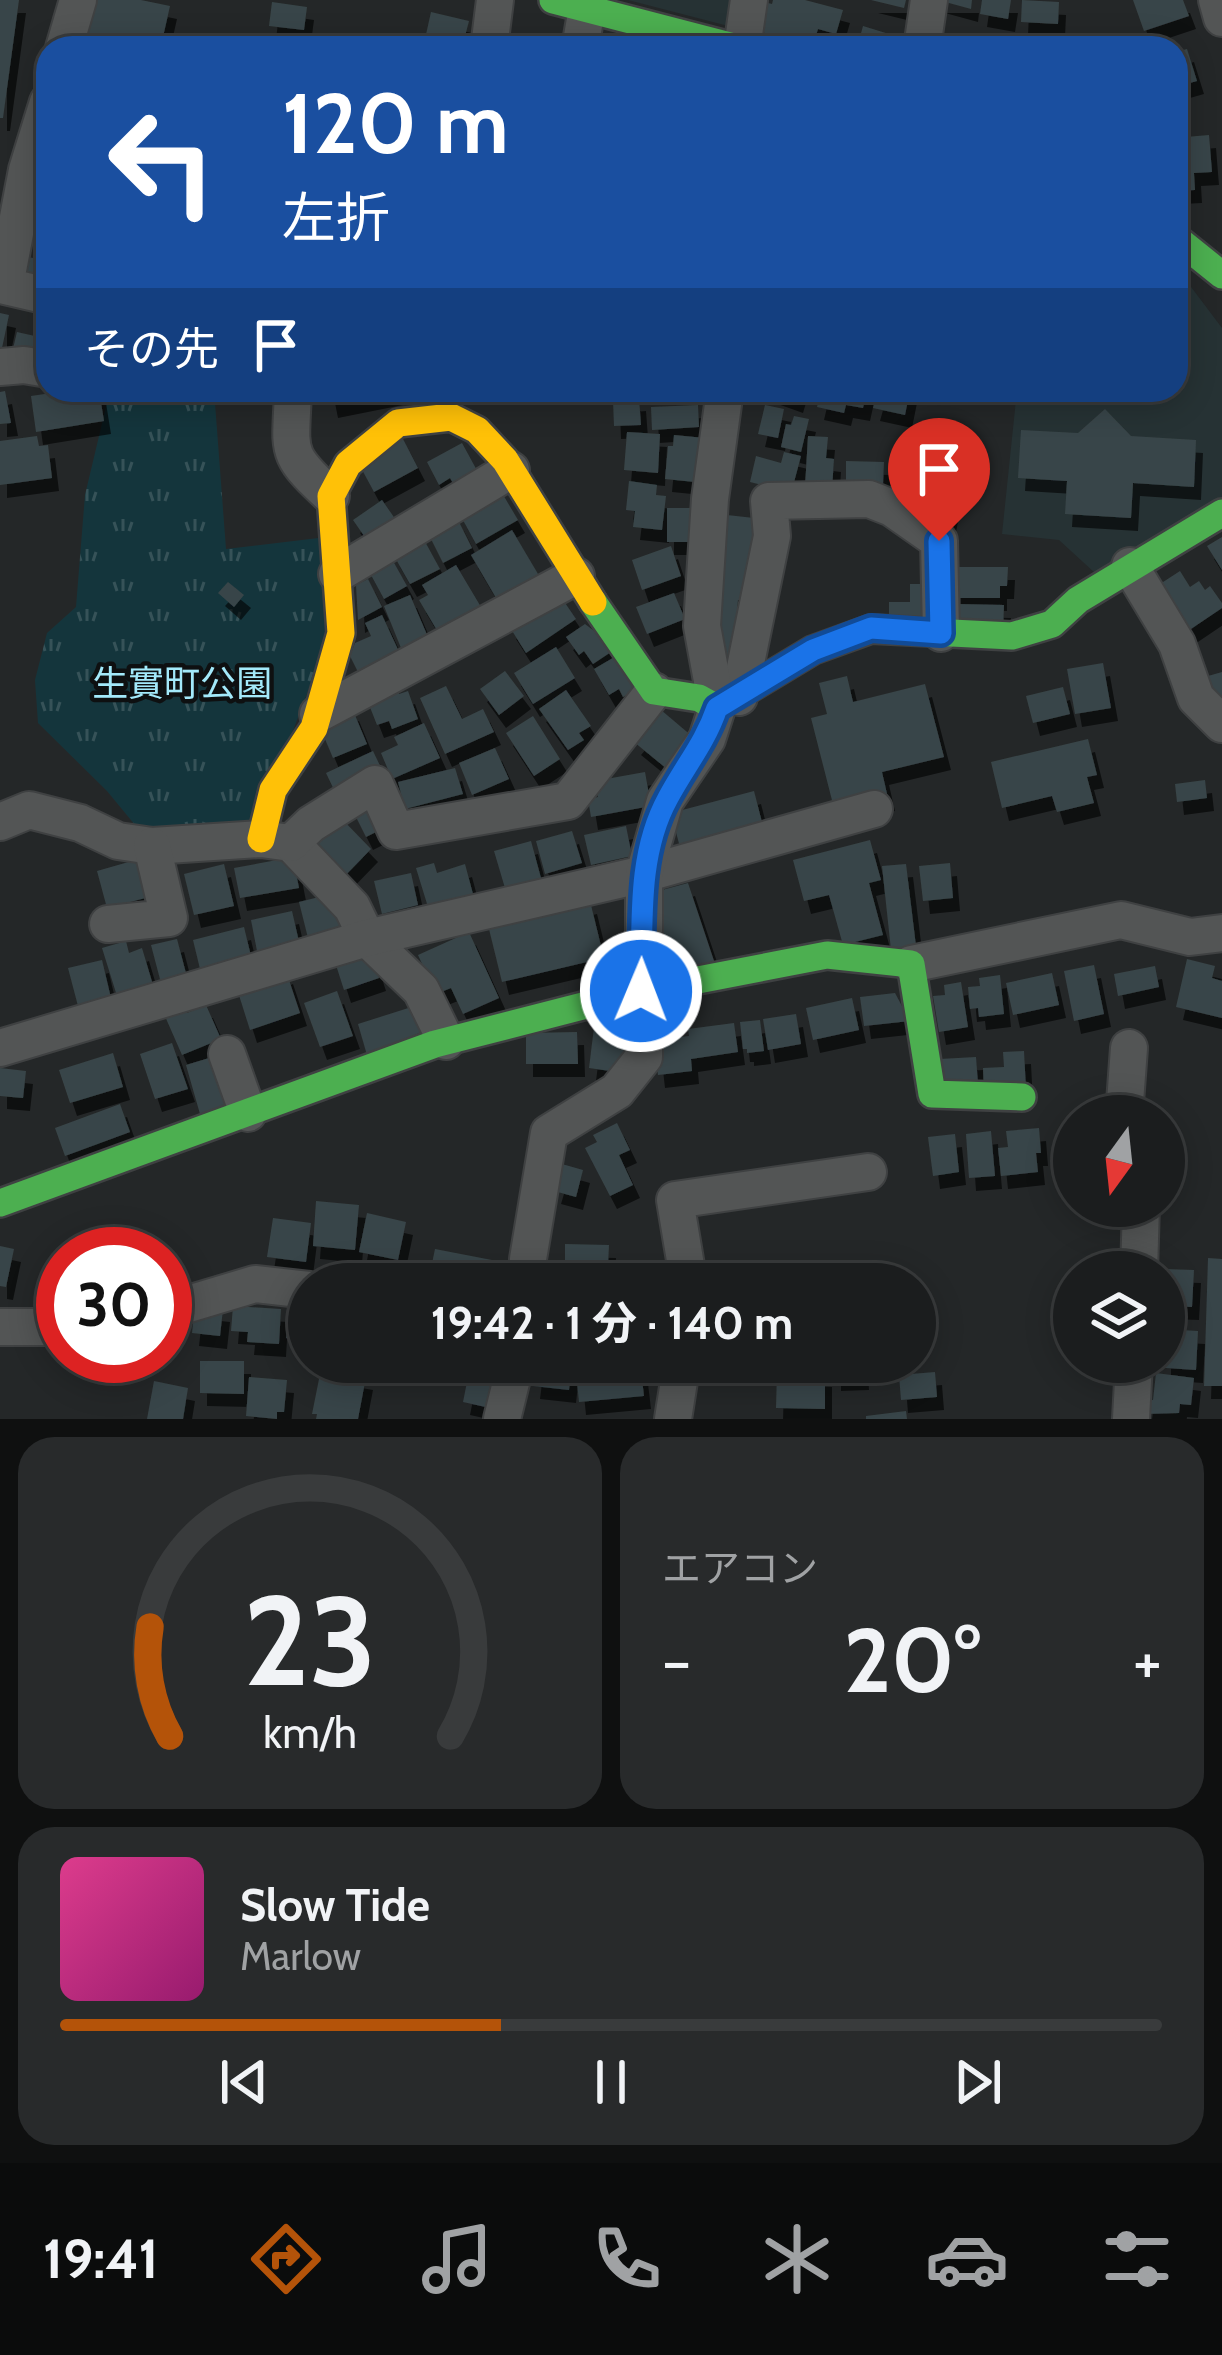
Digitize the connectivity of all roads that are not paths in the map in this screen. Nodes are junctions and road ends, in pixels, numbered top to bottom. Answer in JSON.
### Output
{"nodes":[{"id":1,"x":78,"y":0,"type":"edge"},
{"id":2,"x":495,"y":0,"type":"edge"},
{"id":3,"x":749,"y":0,"type":"edge"},
{"id":4,"x":929,"y":0,"type":"edge"},
{"id":5,"x":1217,"y":0,"type":"edge"},
{"id":6,"x":570,"y":4,"type":"edge"},
{"id":7,"x":1222,"y":18,"type":"edge"},
{"id":8,"x":68,"y":36,"type":"edge"},
{"id":9,"x":490,"y":36,"type":"edge"},
{"id":10,"x":577,"y":36,"type":"edge"},
{"id":11,"x":694,"y":36,"type":"edge"},
{"id":12,"x":742,"y":36,"type":"edge"},
{"id":13,"x":924,"y":36,"type":"edge"},
{"id":14,"x":36,"y":141,"type":"edge"},
{"id":15,"x":25,"y":177,"type":"edge"},
{"id":16,"x":1188,"y":246,"type":"edge"},
{"id":17,"x":1221,"y":267,"type":"edge"},
{"id":18,"x":36,"y":293,"type":"edge"},
{"id":19,"x":36,"y":366,"type":"edge"},
{"id":20,"x":0,"y":367,"type":"edge"},
{"id":21,"x":293,"y":402,"type":"edge"},
{"id":22,"x":723,"y":402,"type":"edge"},
{"id":23,"x":511,"y":470,"type":"junction"},
{"id":24,"x":332,"y":496,"type":"junction"},
{"id":25,"x":1222,"y":513,"type":"edge"},
{"id":26,"x":1130,"y":566,"type":"junction"},
{"id":27,"x":338,"y":574,"type":"junction"},
{"id":28,"x":576,"y":576,"type":"junction"},
{"id":29,"x":941,"y":633,"type":"junction"},
{"id":30,"x":654,"y":691,"type":"junction"},
{"id":31,"x":728,"y":702,"type":"junction"},
{"id":32,"x":318,"y":715,"type":"junction"},
{"id":33,"x":1222,"y":724,"type":"edge"},
{"id":34,"x":874,"y":809,"type":"dead end"},
{"id":35,"x":0,"y":822,"type":"edge"},
{"id":36,"x":276,"y":841,"type":"junction"},
{"id":37,"x":152,"y":846,"type":"junction"},
{"id":38,"x":644,"y":874,"type":"junction"},
{"id":39,"x":108,"y":924,"type":"dead end"},
{"id":40,"x":1222,"y":932,"type":"edge"},
{"id":41,"x":367,"y":938,"type":"junction"},
{"id":42,"x":911,"y":964,"type":"junction"},
{"id":43,"x":641,"y":991,"type":"junction"},
{"id":44,"x":446,"y":1041,"type":"junction"},
{"id":45,"x":0,"y":1048,"type":"edge"},
{"id":46,"x":1129,"y":1048,"type":"dead end"},
{"id":47,"x":227,"y":1054,"type":"dead end"},
{"id":48,"x":1126,"y":1095,"type":"edge"},
{"id":49,"x":1022,"y":1097,"type":"dead end"},
{"id":50,"x":248,"y":1113,"type":"junction"},
{"id":51,"x":868,"y":1172,"type":"dead end"},
{"id":52,"x":0,"y":1203,"type":"edge"},
{"id":53,"x":528,"y":1263,"type":"edge"},
{"id":54,"x":686,"y":1263,"type":"edge"},
{"id":55,"x":288,"y":1288,"type":"edge"},
{"id":56,"x":192,"y":1303,"type":"edge"},
{"id":57,"x":0,"y":1327,"type":"edge"},
{"id":58,"x":36,"y":1327,"type":"edge"},
{"id":59,"x":511,"y":1383,"type":"edge"},
{"id":60,"x":679,"y":1383,"type":"edge"},
{"id":61,"x":1133,"y":1383,"type":"edge"},
{"id":62,"x":502,"y":1419,"type":"edge"},
{"id":63,"x":674,"y":1419,"type":"edge"},
{"id":64,"x":1130,"y":1419,"type":"edge"}],
"edges":[{"from":1,"to":8,"type":"street"},
{"from":2,"to":9,"type":"street"},
{"from":3,"to":12,"type":"street"},
{"from":4,"to":13,"type":"street"},
{"from":5,"to":7,"type":"street"},
{"from":6,"to":10,"type":"street"},
{"from":6,"to":11,"type":"street"},
{"from":14,"to":15,"type":"street"},
{"from":15,"to":18,"type":"street"},
{"from":16,"to":17,"type":"street"},
{"from":19,"to":20,"type":"street"},
{"from":21,"to":24,"type":"street"},
{"from":22,"to":31,"type":"street"},
{"from":23,"to":24,"type":"street"},
{"from":23,"to":27,"type":"street"},
{"from":23,"to":28,"type":"street"},
{"from":24,"to":27,"type":"street"},
{"from":25,"to":26,"type":"street"},
{"from":26,"to":29,"type":"street"},
{"from":26,"to":33,"type":"street"},
{"from":27,"to":32,"type":"street"},
{"from":28,"to":30,"type":"street"},
{"from":28,"to":32,"type":"street"},
{"from":29,"to":31,"type":"street"},
{"from":29,"to":31,"type":"street"},
{"from":30,"to":31,"type":"street"},
{"from":30,"to":36,"type":"street"},
{"from":31,"to":38,"type":"street"},
{"from":32,"to":36,"type":"street"},
{"from":34,"to":38,"type":"street"},
{"from":35,"to":37,"type":"street"},
{"from":36,"to":37,"type":"street"},
{"from":36,"to":41,"type":"street"},
{"from":37,"to":39,"type":"street"},
{"from":38,"to":41,"type":"street"},
{"from":38,"to":43,"type":"street"},
{"from":40,"to":42,"type":"street"},
{"from":41,"to":44,"type":"street"},
{"from":41,"to":45,"type":"street"},
{"from":42,"to":43,"type":"street"},
{"from":42,"to":49,"type":"street"},
{"from":43,"to":44,"type":"street"},
{"from":43,"to":53,"type":"street"},
{"from":44,"to":50,"type":"street"},
{"from":46,"to":48,"type":"street"},
{"from":47,"to":50,"type":"street"},
{"from":50,"to":52,"type":"street"},
{"from":51,"to":54,"type":"street"},
{"from":55,"to":56,"type":"street"},
{"from":57,"to":58,"type":"street"},
{"from":59,"to":62,"type":"street"},
{"from":60,"to":63,"type":"street"},
{"from":61,"to":64,"type":"street"}]}
